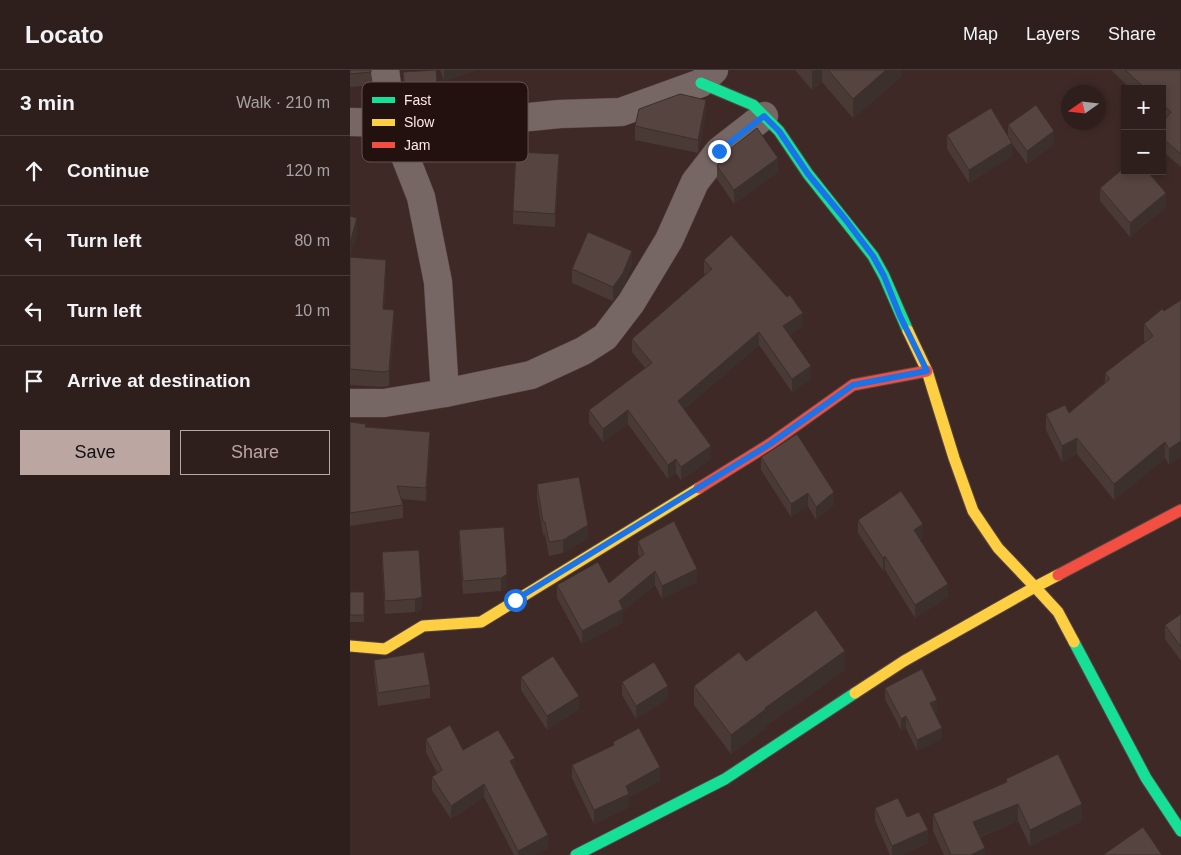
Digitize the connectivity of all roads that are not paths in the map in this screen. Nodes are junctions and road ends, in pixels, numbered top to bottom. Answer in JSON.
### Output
{"nodes":[{"id":1,"x":708,"y":76,"type":"edge"},
{"id":2,"x":764,"y":116,"type":"junction"},
{"id":3,"x":528,"y":117,"type":"edge"},
{"id":4,"x":407,"y":162,"type":"edge"},
{"id":5,"x":927,"y":371,"type":"junction"},
{"id":6,"x":445,"y":393,"type":"junction"},
{"id":7,"x":350,"y":403,"type":"edge"},
{"id":8,"x":1181,"y":510,"type":"edge"},
{"id":9,"x":1035,"y":587,"type":"junction"},
{"id":10,"x":350,"y":646,"type":"edge"},
{"id":11,"x":1181,"y":831,"type":"edge"},
{"id":12,"x":576,"y":855,"type":"edge"}],
"edges":[{"from":1,"to":2,"type":"street"},
{"from":1,"to":3,"type":"street"},
{"from":2,"to":5,"type":"street"},
{"from":2,"to":6,"type":"street"},
{"from":4,"to":6,"type":"street"},
{"from":5,"to":9,"type":"street"},
{"from":5,"to":10,"type":"street"},
{"from":6,"to":7,"type":"street"},
{"from":8,"to":9,"type":"street"},
{"from":9,"to":11,"type":"street"},
{"from":9,"to":12,"type":"street"}]}
